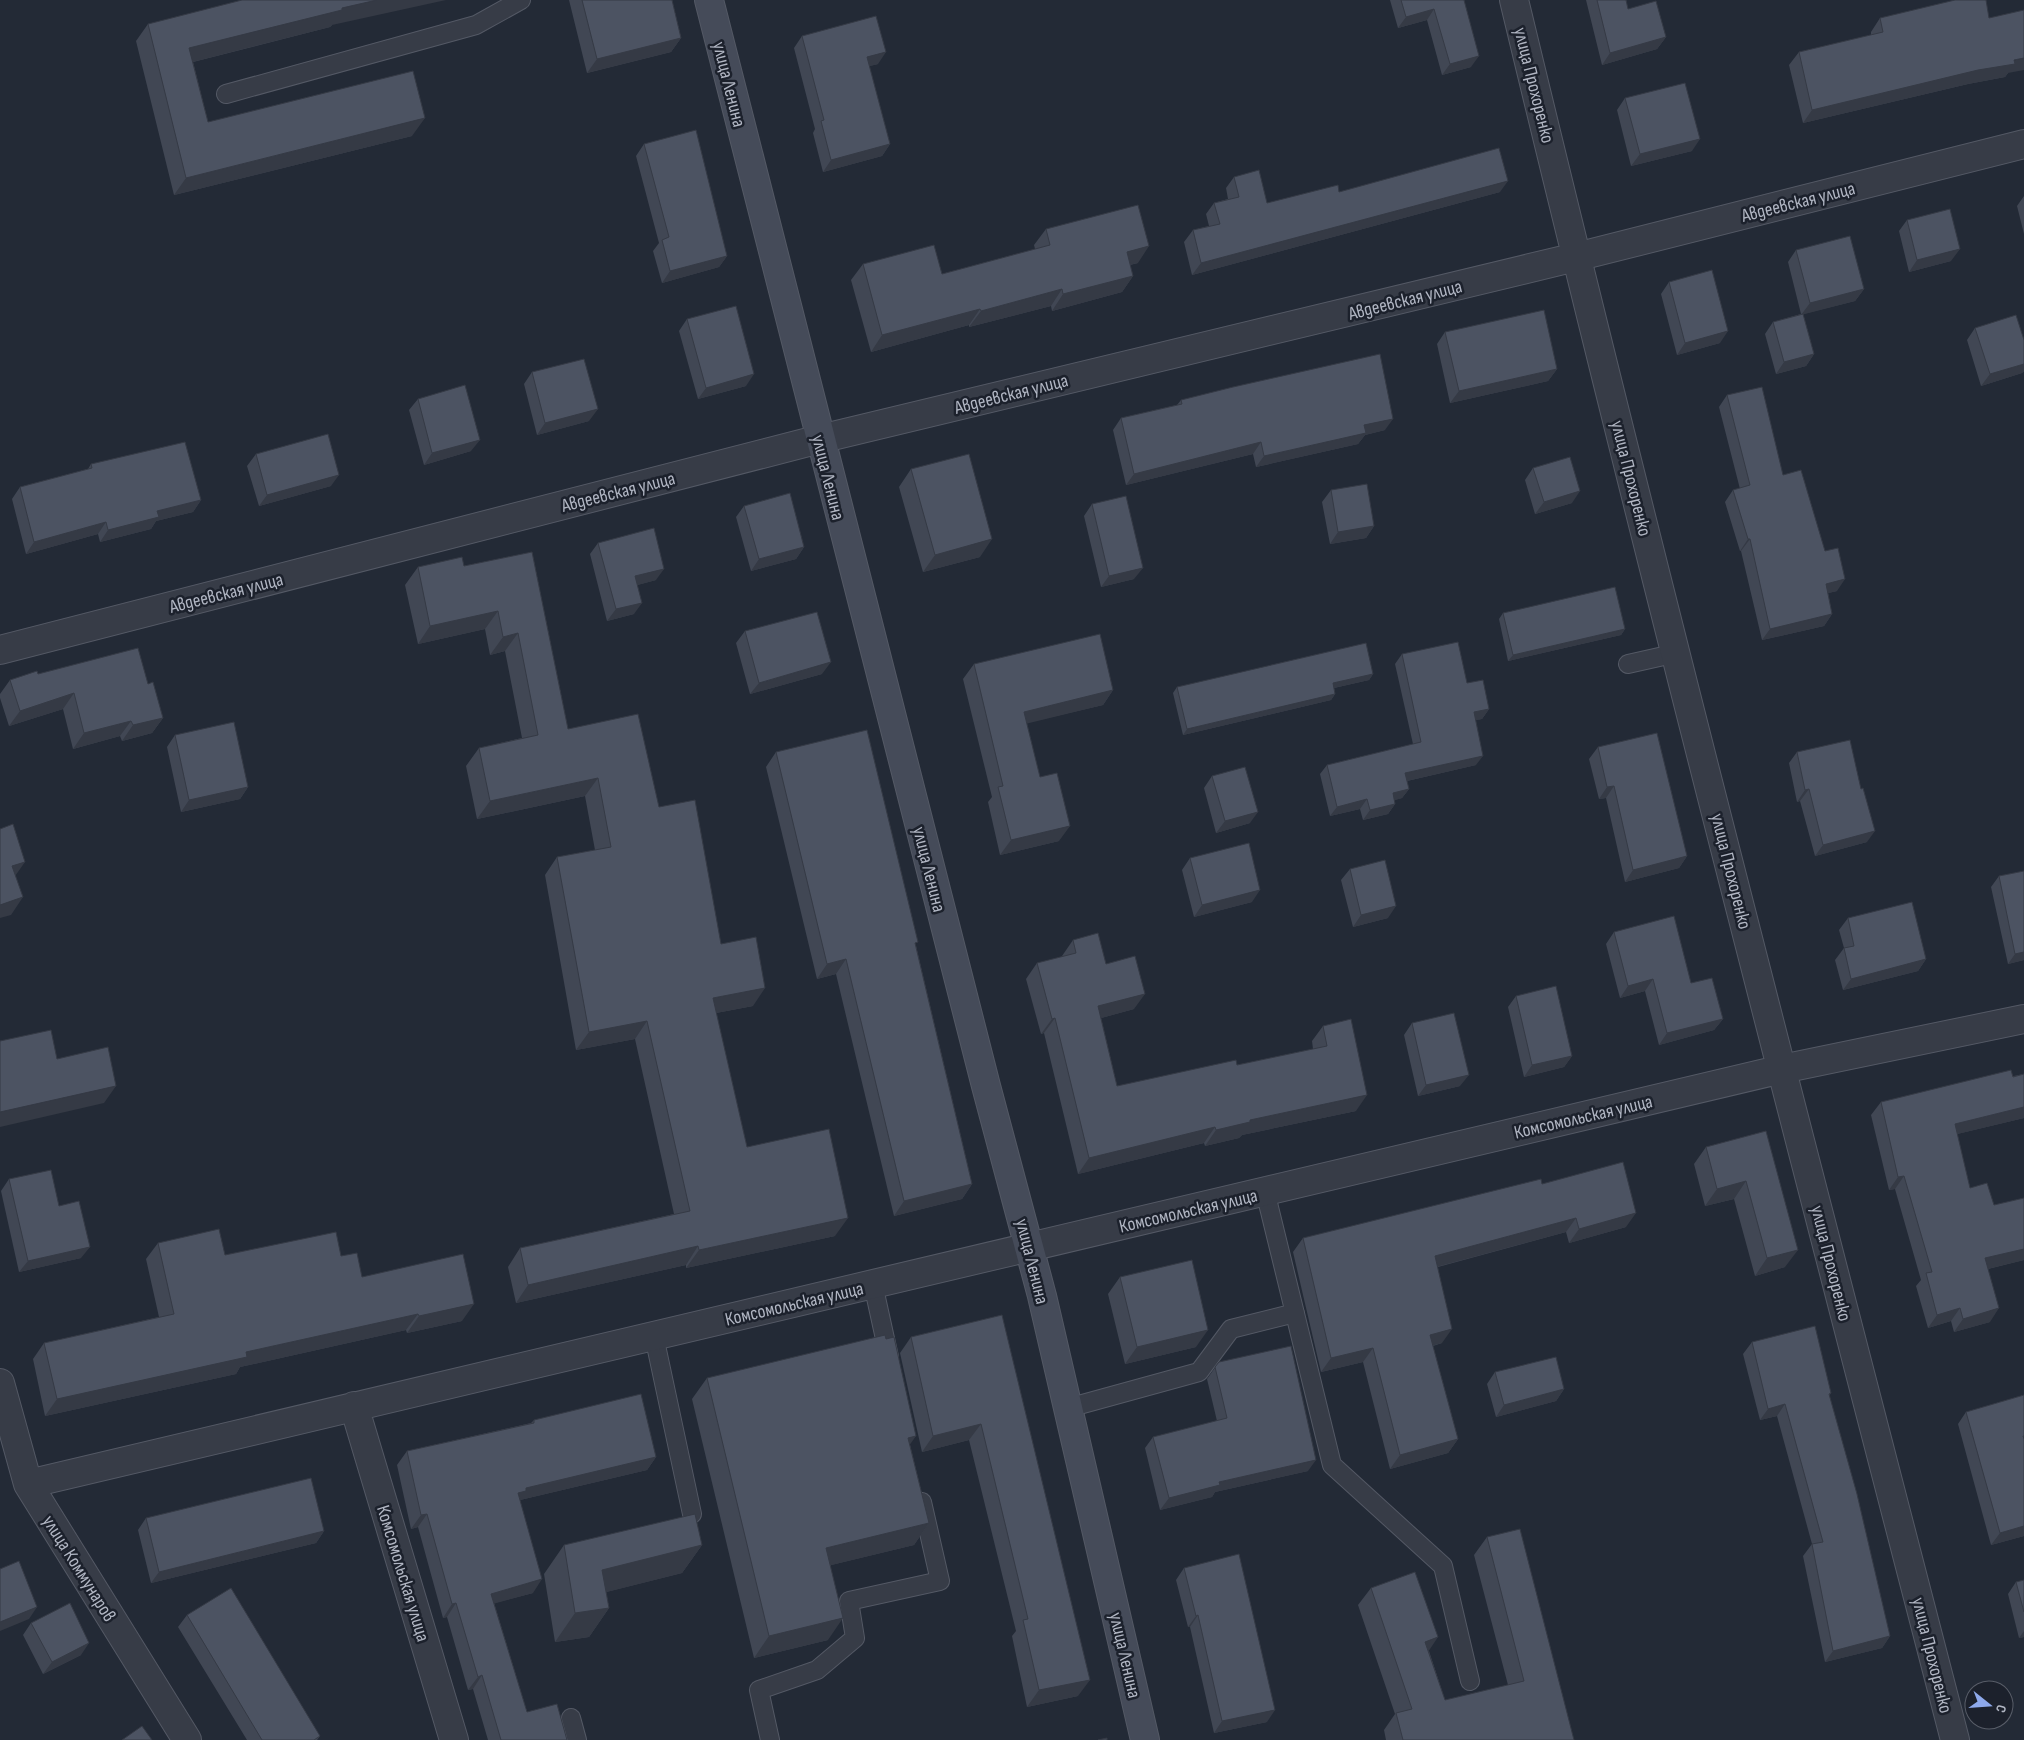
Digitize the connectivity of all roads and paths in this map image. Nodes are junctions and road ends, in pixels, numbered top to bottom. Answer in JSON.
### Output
{"nodes":[{"id":1,"x":708,"y":0,"type":"edge"},
{"id":2,"x":1514,"y":0,"type":"edge"},
{"id":3,"x":519,"y":1,"type":"edge"},
{"id":4,"x":226,"y":94,"type":"dead end"},
{"id":5,"x":2024,"y":144,"type":"edge"},
{"id":6,"x":1576,"y":257,"type":"junction"},
{"id":7,"x":820,"y":439,"type":"junction"},
{"id":8,"x":0,"y":650,"type":"edge"},
{"id":9,"x":1677,"y":653,"type":"junction"},
{"id":10,"x":1628,"y":664,"type":"dead end"},
{"id":11,"x":2024,"y":1019,"type":"edge"},
{"id":12,"x":1782,"y":1069,"type":"junction"},
{"id":13,"x":1265,"y":1192,"type":"junction"},
{"id":14,"x":1030,"y":1247,"type":"junction"},
{"id":15,"x":873,"y":1284,"type":"junction"},
{"id":16,"x":1295,"y":1313,"type":"junction"},
{"id":17,"x":654,"y":1336,"type":"junction"},
{"id":18,"x":892,"y":1370,"type":"edge"},
{"id":19,"x":0,"y":1383,"type":"edge"},
{"id":20,"x":354,"y":1406,"type":"junction"},
{"id":21,"x":1068,"y":1408,"type":"junction"},
{"id":22,"x":28,"y":1484,"type":"junction"},
{"id":23,"x":919,"y":1485,"type":"edge"},
{"id":24,"x":692,"y":1514,"type":"edge"},
{"id":25,"x":1470,"y":1681,"type":"dead end"},
{"id":26,"x":571,"y":1718,"type":"dead end"},
{"id":27,"x":187,"y":1740,"type":"edge"},
{"id":28,"x":454,"y":1740,"type":"edge"},
{"id":29,"x":577,"y":1740,"type":"edge"},
{"id":30,"x":770,"y":1740,"type":"edge"},
{"id":31,"x":1146,"y":1740,"type":"edge"},
{"id":32,"x":1955,"y":1740,"type":"edge"}],
"edges":[{"from":1,"to":7,"type":"main road","name":"улица Ленина"},
{"from":2,"to":6,"type":"street","name":"улица Прохоренко"},
{"from":3,"to":4,"type":"lane"},
{"from":5,"to":6,"type":"street","name":"Авдеевская улица"},
{"from":6,"to":7,"type":"street","name":"Авдеевская улица"},
{"from":6,"to":9,"type":"street","name":"улица Прохоренко"},
{"from":7,"to":8,"type":"street","name":"Авдеевская улица"},
{"from":7,"to":14,"type":"main road","name":"улица Ленина"},
{"from":9,"to":10,"type":"lane"},
{"from":9,"to":12,"type":"street","name":"улица Прохоренко"},
{"from":11,"to":12,"type":"street","name":"Комсомольская улица"},
{"from":12,"to":13,"type":"street","name":"Комсомольская улица"},
{"from":12,"to":32,"type":"street","name":"улица Прохоренко"},
{"from":13,"to":14,"type":"street","name":"Комсомольская улица"},
{"from":13,"to":16,"type":"lane"},
{"from":14,"to":15,"type":"street","name":"Комсомольская улица"},
{"from":14,"to":21,"type":"main road","name":"улица Ленина"},
{"from":15,"to":17,"type":"street","name":"Комсомольская улица"},
{"from":15,"to":18,"type":"lane"},
{"from":16,"to":21,"type":"lane"},
{"from":16,"to":25,"type":"lane"},
{"from":17,"to":20,"type":"street","name":"Комсомольская улица"},
{"from":17,"to":24,"type":"lane"},
{"from":19,"to":22,"type":"street","name":"улица Коммунаров"},
{"from":20,"to":22,"type":"street","name":"Комсомольская улица"},
{"from":20,"to":28,"type":"street","name":"Комсомольская улица"},
{"from":21,"to":31,"type":"main road","name":"улица Ленина"},
{"from":22,"to":27,"type":"street","name":"улица Коммунаров"},
{"from":23,"to":30,"type":"lane"},
{"from":26,"to":29,"type":"lane"}]}
